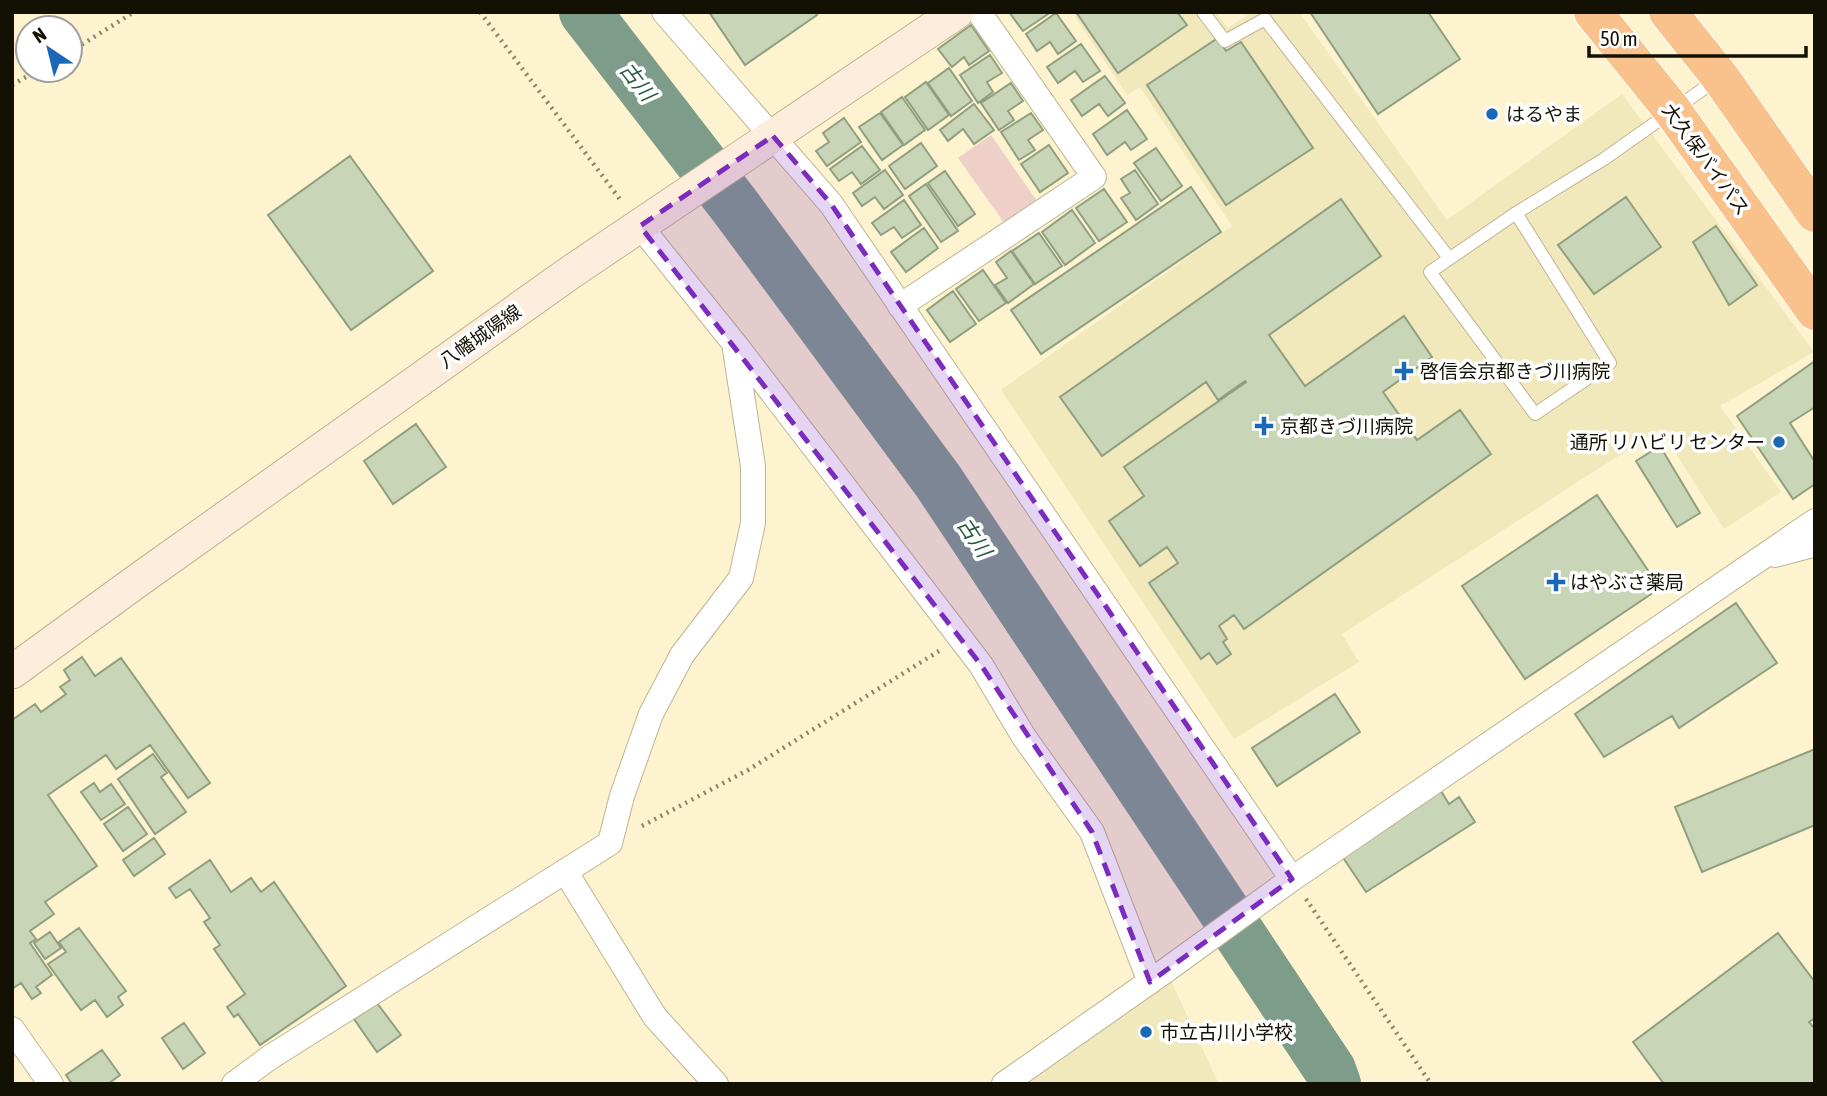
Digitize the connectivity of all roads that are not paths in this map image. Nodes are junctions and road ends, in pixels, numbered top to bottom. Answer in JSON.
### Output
{"nodes":[{"id":1,"x":664,"y":12,"type":"edge"},
{"id":2,"x":957,"y":12,"type":"edge"},
{"id":3,"x":979,"y":12,"type":"edge"},
{"id":4,"x":1203,"y":12,"type":"edge"},
{"id":5,"x":1592,"y":12,"type":"edge"},
{"id":6,"x":1668,"y":12,"type":"edge"},
{"id":7,"x":1720,"y":78,"type":"junction"},
{"id":8,"x":1672,"y":110,"type":"junction"},
{"id":9,"x":764,"y":142,"type":"junction"},
{"id":10,"x":1516,"y":213,"type":"junction"},
{"id":11,"x":1815,"y":213,"type":"edge"},
{"id":12,"x":649,"y":220,"type":"junction"},
{"id":13,"x":1449,"y":258,"type":"junction"},
{"id":14,"x":900,"y":306,"type":"junction"},
{"id":15,"x":1815,"y":311,"type":"edge"},
{"id":16,"x":734,"y":343,"type":"junction"},
{"id":17,"x":1815,"y":521,"type":"edge"},
{"id":18,"x":1815,"y":544,"type":"edge"},
{"id":19,"x":1759,"y":559,"type":"junction"},
{"id":20,"x":12,"y":672,"type":"edge"},
{"id":21,"x":565,"y":871,"type":"junction"},
{"id":22,"x":1292,"y":879,"type":"junction"},
{"id":23,"x":1158,"y":976,"type":"junction"},
{"id":24,"x":12,"y":1029,"type":"edge"},
{"id":25,"x":51,"y":1084,"type":"edge"},
{"id":26,"x":234,"y":1084,"type":"edge"},
{"id":27,"x":716,"y":1084,"type":"edge"},
{"id":28,"x":1004,"y":1084,"type":"edge"}],
"edges":[{"from":1,"to":9,"type":"street"},
{"from":2,"to":9,"type":"main road","name":"八幡城陽線"},
{"from":3,"to":14,"type":"street"},
{"from":4,"to":13,"type":"lane"},
{"from":5,"to":8,"type":"highway","name":"大久保バイパス"},
{"from":6,"to":7,"type":"highway"},
{"from":7,"to":8,"type":"lane"},
{"from":7,"to":11,"type":"highway"},
{"from":8,"to":10,"type":"lane"},
{"from":8,"to":15,"type":"highway","name":"大久保バイパス"},
{"from":9,"to":12,"type":"main road","name":"八幡城陽線"},
{"from":9,"to":14,"type":"street"},
{"from":10,"to":13,"type":"lane"},
{"from":10,"to":13,"type":"lane"},
{"from":12,"to":16,"type":"street"},
{"from":12,"to":20,"type":"main road","name":"八幡城陽線"},
{"from":14,"to":22,"type":"street"},
{"from":16,"to":21,"type":"street"},
{"from":16,"to":23,"type":"street"},
{"from":17,"to":19,"type":"street"},
{"from":18,"to":19,"type":"street"},
{"from":19,"to":22,"type":"street"},
{"from":21,"to":26,"type":"street"},
{"from":21,"to":27,"type":"street"},
{"from":22,"to":23,"type":"street"},
{"from":23,"to":28,"type":"street"},
{"from":24,"to":25,"type":"street"}]}
